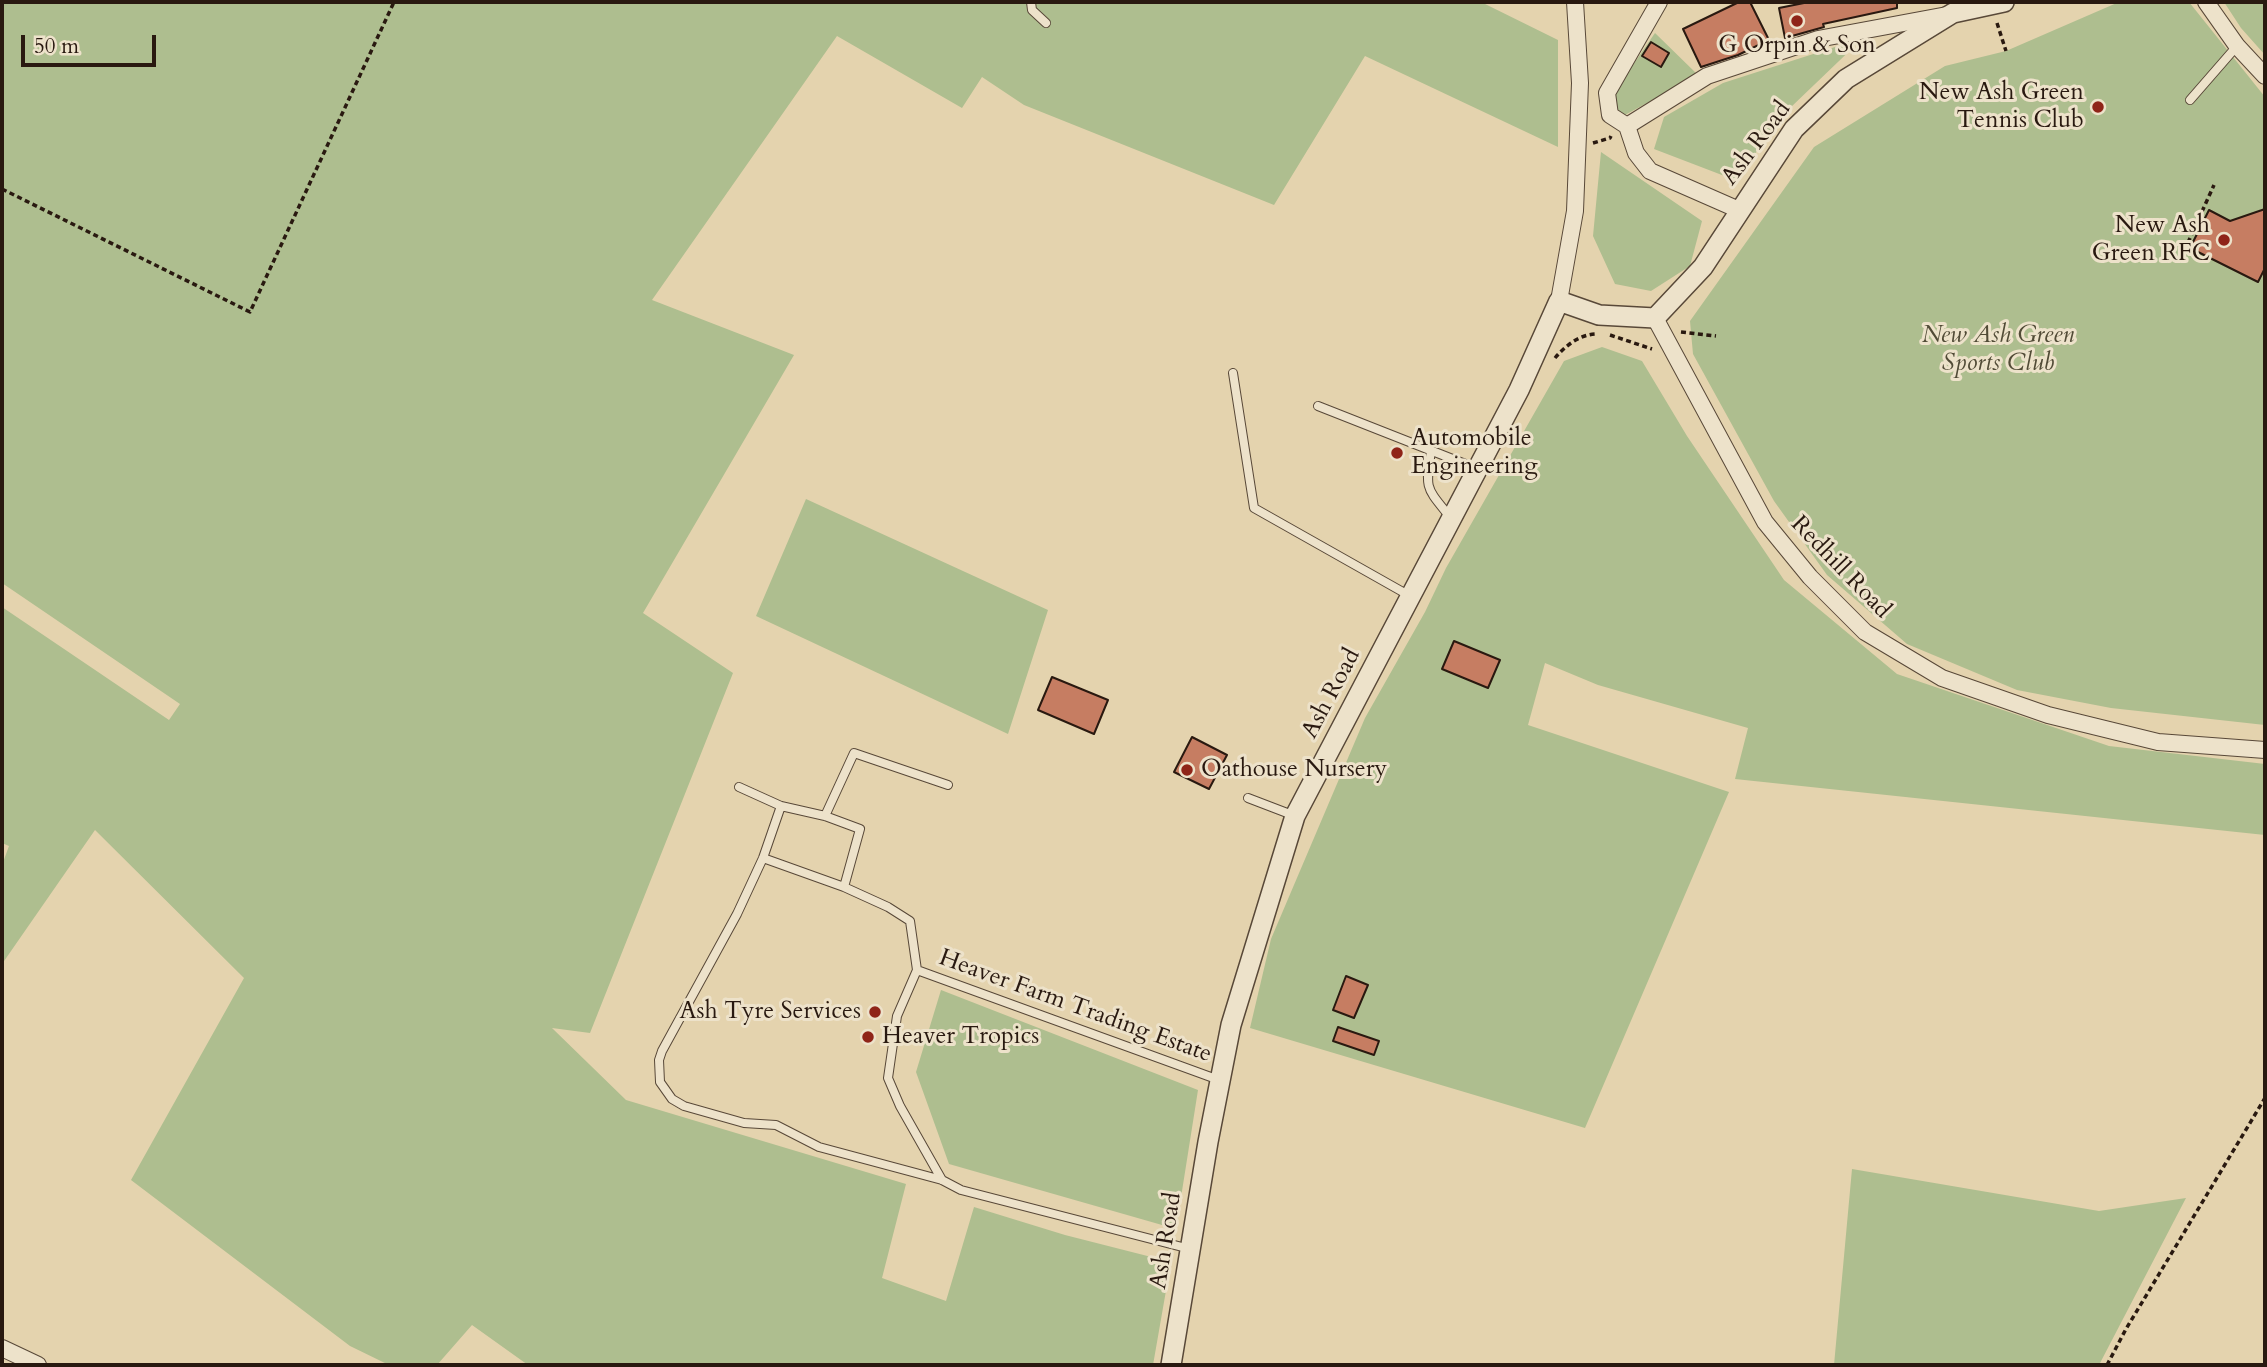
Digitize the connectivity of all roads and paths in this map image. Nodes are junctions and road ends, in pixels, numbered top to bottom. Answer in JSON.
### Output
{"nodes":[{"id":1,"x":394,"y":2,"type":"edge"},
{"id":2,"x":1031,"y":2,"type":"edge"},
{"id":3,"x":1575,"y":2,"type":"edge"},
{"id":4,"x":1659,"y":2,"type":"edge"},
{"id":5,"x":2206,"y":2,"type":"edge"},
{"id":6,"x":1998,"y":3,"type":"edge"},
{"id":7,"x":1953,"y":13,"type":"junction"},
{"id":8,"x":1046,"y":23,"type":"dead end"},
{"id":9,"x":2237,"y":46,"type":"junction"},
{"id":10,"x":2006,"y":51,"type":"dead end"},
{"id":11,"x":2265,"y":76,"type":"edge"},
{"id":12,"x":2190,"y":100,"type":"dead end"},
{"id":13,"x":1623,"y":124,"type":"junction"},
{"id":14,"x":1577,"y":147,"type":"junction"},
{"id":15,"x":2214,"y":185,"type":"dead end"},
{"id":16,"x":2,"y":189,"type":"edge"},
{"id":17,"x":1739,"y":210,"type":"junction"},
{"id":18,"x":2181,"y":258,"type":"dead end"},
{"id":19,"x":1559,"y":301,"type":"junction"},
{"id":20,"x":1658,"y":324,"type":"junction"},
{"id":21,"x":1716,"y":336,"type":"dead end"},
{"id":22,"x":1660,"y":357,"type":"dead end"},
{"id":23,"x":1550,"y":365,"type":"dead end"},
{"id":24,"x":1233,"y":373,"type":"dead end"},
{"id":25,"x":1318,"y":406,"type":"dead end"},
{"id":26,"x":1431,"y":451,"type":"junction"},
{"id":27,"x":1478,"y":469,"type":"junction"},
{"id":28,"x":1450,"y":517,"type":"junction"},
{"id":29,"x":1410,"y":596,"type":"junction"},
{"id":30,"x":2265,"y":750,"type":"edge"},
{"id":31,"x":948,"y":785,"type":"dead end"},
{"id":32,"x":739,"y":787,"type":"dead end"},
{"id":33,"x":1248,"y":798,"type":"dead end"},
{"id":34,"x":781,"y":806,"type":"junction"},
{"id":35,"x":825,"y":816,"type":"junction"},
{"id":36,"x":1295,"y":817,"type":"junction"},
{"id":37,"x":763,"y":858,"type":"junction"},
{"id":38,"x":844,"y":887,"type":"junction"},
{"id":39,"x":917,"y":970,"type":"junction"},
{"id":40,"x":1219,"y":1080,"type":"junction"},
{"id":41,"x":2265,"y":1098,"type":"edge"},
{"id":42,"x":942,"y":1180,"type":"junction"},
{"id":43,"x":1190,"y":1249,"type":"junction"},
{"id":44,"x":2,"y":1348,"type":"edge"},
{"id":45,"x":38,"y":1365,"type":"edge"},
{"id":46,"x":1171,"y":1365,"type":"edge"},
{"id":47,"x":2107,"y":1365,"type":"edge"}],
"edges":[{"from":1,"to":16,"type":"path"},
{"from":2,"to":8,"type":"lane"},
{"from":3,"to":14,"type":"street"},
{"from":4,"to":13,"type":"street"},
{"from":5,"to":9,"type":"street"},
{"from":6,"to":7,"type":"street","name":"Ash Road"},
{"from":6,"to":10,"type":"path"},
{"from":7,"to":13,"type":"street","name":"Ash Road"},
{"from":7,"to":17,"type":"street","name":"Ash Road"},
{"from":9,"to":11,"type":"street"},
{"from":9,"to":12,"type":"lane"},
{"from":13,"to":14,"type":"path"},
{"from":13,"to":17,"type":"street","name":"Ash Road"},
{"from":14,"to":19,"type":"street"},
{"from":15,"to":18,"type":"path"},
{"from":17,"to":20,"type":"street","name":"Ash Road"},
{"from":19,"to":20,"type":"street"},
{"from":19,"to":27,"type":"street","name":"Ash Road"},
{"from":20,"to":21,"type":"path"},
{"from":20,"to":30,"type":"street","name":"Redhill Road"},
{"from":22,"to":23,"type":"path"},
{"from":24,"to":29,"type":"lane"},
{"from":25,"to":26,"type":"lane"},
{"from":26,"to":27,"type":"lane"},
{"from":26,"to":28,"type":"lane"},
{"from":27,"to":28,"type":"street","name":"Ash Road"},
{"from":28,"to":29,"type":"street","name":"Ash Road"},
{"from":29,"to":36,"type":"street","name":"Ash Road"},
{"from":31,"to":35,"type":"lane"},
{"from":32,"to":34,"type":"lane"},
{"from":33,"to":36,"type":"lane"},
{"from":34,"to":35,"type":"lane"},
{"from":34,"to":37,"type":"lane"},
{"from":35,"to":38,"type":"lane"},
{"from":36,"to":40,"type":"street","name":"Ash Road"},
{"from":37,"to":38,"type":"lane"},
{"from":37,"to":42,"type":"lane"},
{"from":38,"to":39,"type":"lane"},
{"from":39,"to":40,"type":"lane","name":"Heaver Farm Trading Estate"},
{"from":39,"to":42,"type":"lane"},
{"from":40,"to":43,"type":"street","name":"Ash Road"},
{"from":41,"to":47,"type":"path"},
{"from":42,"to":43,"type":"lane"},
{"from":43,"to":46,"type":"street","name":"Ash Road"},
{"from":44,"to":45,"type":"street"}]}
